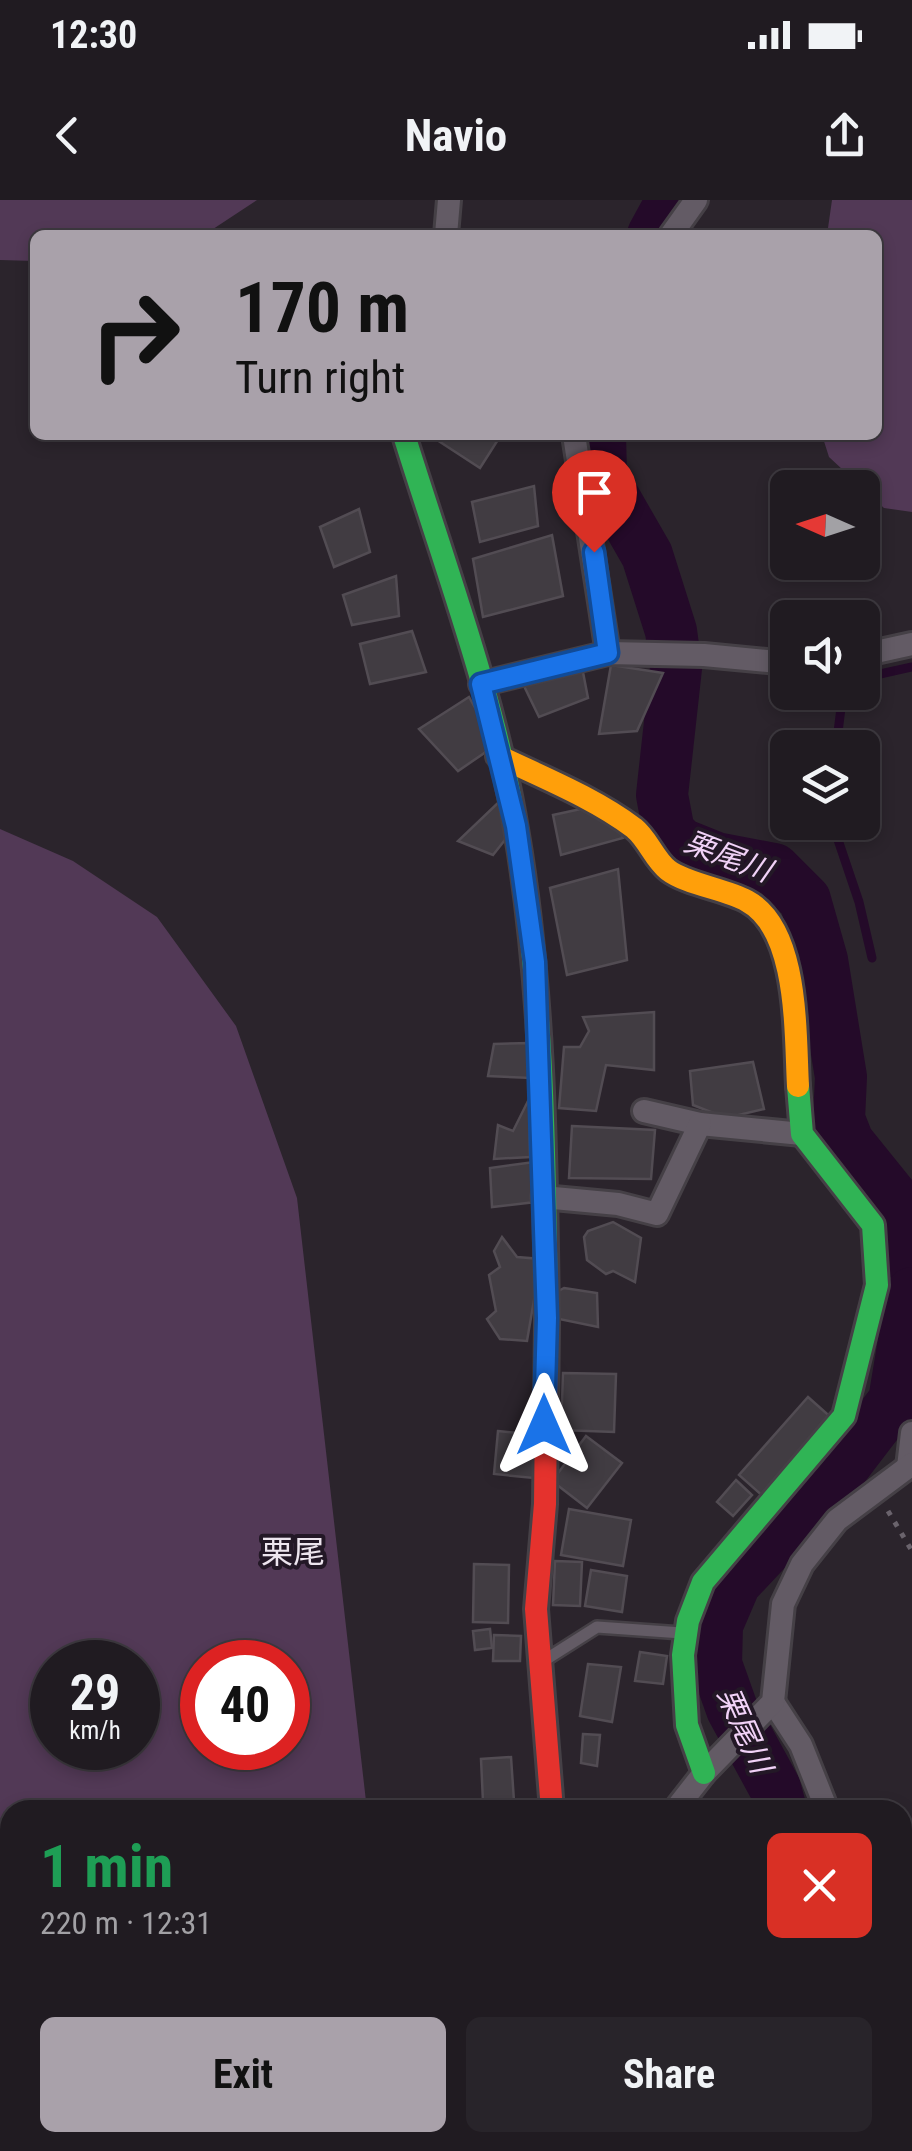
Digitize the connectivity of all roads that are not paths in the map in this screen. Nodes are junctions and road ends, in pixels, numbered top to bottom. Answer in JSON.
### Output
{"nodes":[{"id":1,"x":449,"y":200,"type":"edge"},
{"id":2,"x":696,"y":200,"type":"edge"},
{"id":3,"x":446,"y":230,"type":"edge"},
{"id":4,"x":675,"y":230,"type":"edge"},
{"id":5,"x":406,"y":440,"type":"edge"},
{"id":6,"x":575,"y":440,"type":"edge"},
{"id":7,"x":912,"y":644,"type":"edge"},
{"id":8,"x":880,"y":650,"type":"edge"},
{"id":9,"x":608,"y":653,"type":"junction"},
{"id":10,"x":770,"y":660,"type":"edge"},
{"id":11,"x":481,"y":684,"type":"junction"},
{"id":12,"x":498,"y":756,"type":"junction"},
{"id":13,"x":644,"y":1111,"type":"dead end"},
{"id":14,"x":700,"y":1124,"type":"junction"},
{"id":15,"x":802,"y":1134,"type":"junction"},
{"id":16,"x":543,"y":1197,"type":"junction"},
{"id":17,"x":912,"y":1433,"type":"edge"},
{"id":18,"x":910,"y":1466,"type":"edge"},
{"id":19,"x":686,"y":1633,"type":"junction"},
{"id":20,"x":541,"y":1663,"type":"junction"},
{"id":21,"x":773,"y":1702,"type":"junction"},
{"id":22,"x":704,"y":1773,"type":"junction"},
{"id":23,"x":551,"y":1800,"type":"edge"},
{"id":24,"x":683,"y":1800,"type":"edge"},
{"id":25,"x":822,"y":1800,"type":"edge"}],
"edges":[{"from":1,"to":3,"type":"street"},
{"from":2,"to":4,"type":"street"},
{"from":5,"to":11,"type":"street"},
{"from":6,"to":9,"type":"street"},
{"from":7,"to":8,"type":"street"},
{"from":9,"to":10,"type":"street"},
{"from":9,"to":11,"type":"street"},
{"from":11,"to":12,"type":"street"},
{"from":12,"to":15,"type":"street"},
{"from":12,"to":16,"type":"street"},
{"from":13,"to":14,"type":"street"},
{"from":14,"to":15,"type":"street"},
{"from":14,"to":16,"type":"street"},
{"from":15,"to":19,"type":"street"},
{"from":16,"to":20,"type":"street"},
{"from":17,"to":18,"type":"street"},
{"from":18,"to":21,"type":"street"},
{"from":19,"to":20,"type":"lane"},
{"from":19,"to":22,"type":"street"},
{"from":20,"to":23,"type":"street"},
{"from":21,"to":22,"type":"street"},
{"from":21,"to":25,"type":"street"},
{"from":22,"to":24,"type":"street"}]}
